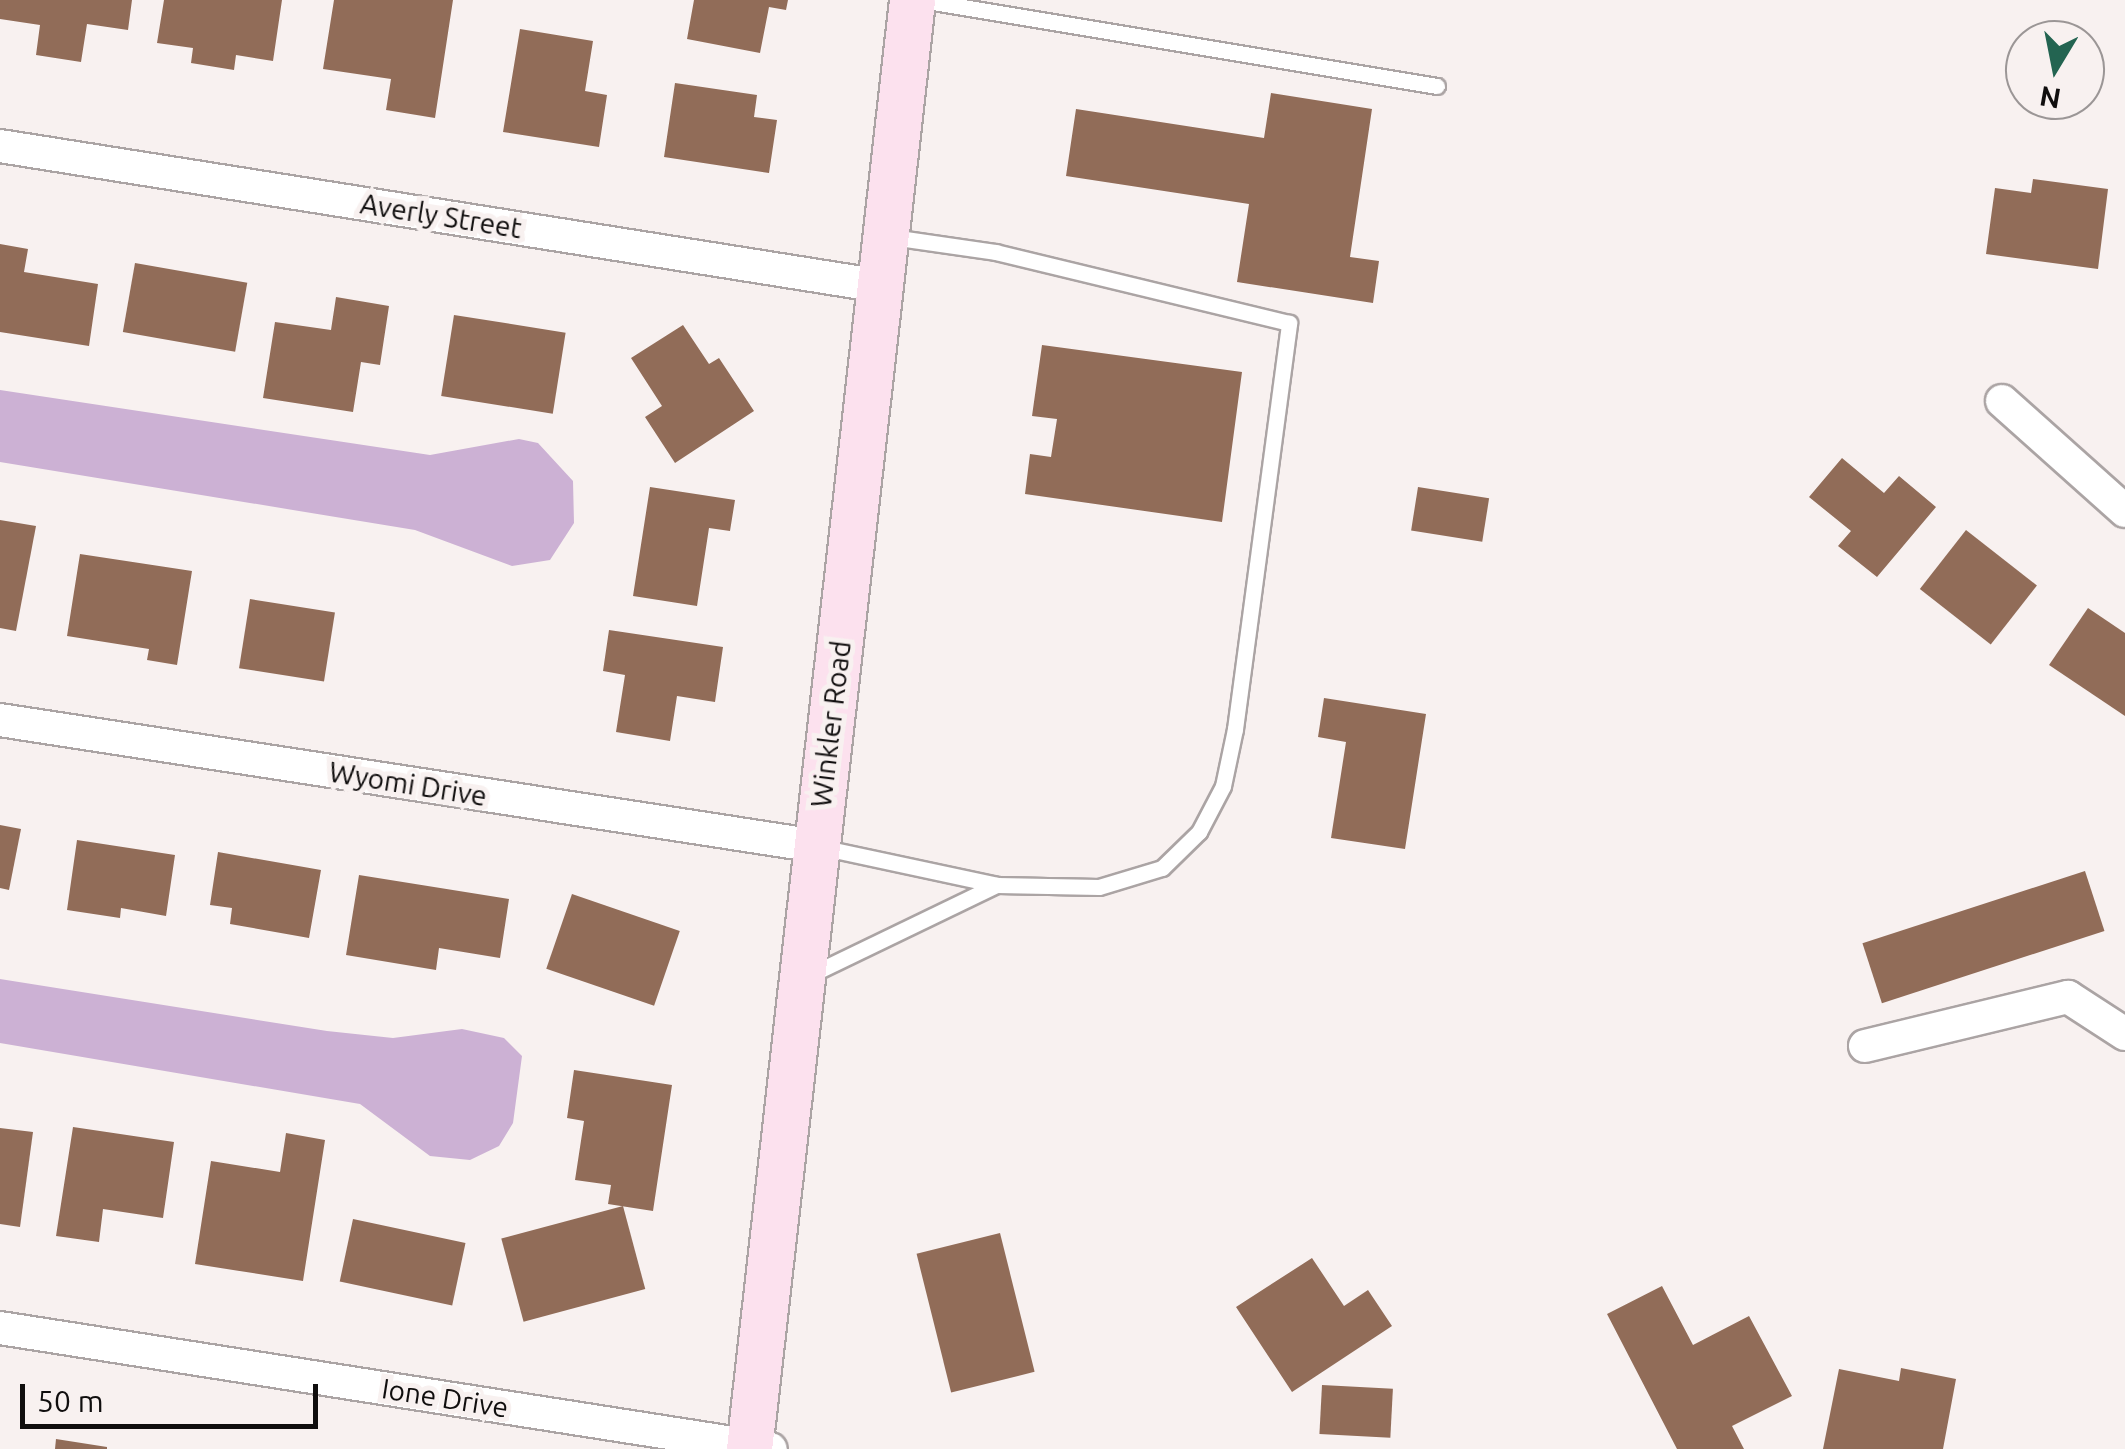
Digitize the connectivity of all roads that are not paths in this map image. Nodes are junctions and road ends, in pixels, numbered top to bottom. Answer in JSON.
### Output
{"nodes":[{"id":1,"x":912,"y":0,"type":"edge"},
{"id":2,"x":921,"y":0,"type":"edge"},
{"id":3,"x":1437,"y":86,"type":"dead end"},
{"id":4,"x":0,"y":146,"type":"edge"},
{"id":5,"x":887,"y":236,"type":"junction"},
{"id":6,"x":881,"y":286,"type":"junction"},
{"id":7,"x":2002,"y":401,"type":"dead end"},
{"id":8,"x":2125,"y":511,"type":"edge"},
{"id":9,"x":0,"y":720,"type":"edge"},
{"id":10,"x":816,"y":846,"type":"junction"},
{"id":11,"x":997,"y":885,"type":"junction"},
{"id":12,"x":802,"y":978,"type":"junction"},
{"id":13,"x":2125,"y":1034,"type":"edge"},
{"id":14,"x":1865,"y":1046,"type":"dead end"},
{"id":15,"x":0,"y":1328,"type":"edge"},
{"id":16,"x":756,"y":1448,"type":"edge"}],
"edges":[{"from":1,"to":5,"type":"street","name":"Winkler Road"},
{"from":2,"to":3,"type":"lane"},
{"from":4,"to":6,"type":"street","name":"Averly Street"},
{"from":5,"to":6,"type":"street","name":"Winkler Road"},
{"from":5,"to":11,"type":"lane"},
{"from":6,"to":10,"type":"street","name":"Winkler Road"},
{"from":7,"to":8,"type":"street"},
{"from":9,"to":10,"type":"street","name":"Wyomi Drive"},
{"from":10,"to":11,"type":"lane"},
{"from":10,"to":12,"type":"street","name":"Winkler Road"},
{"from":11,"to":12,"type":"lane"},
{"from":12,"to":16,"type":"street","name":"Winkler Road"},
{"from":13,"to":14,"type":"street"},
{"from":15,"to":16,"type":"street","name":"Ione Drive"}]}
